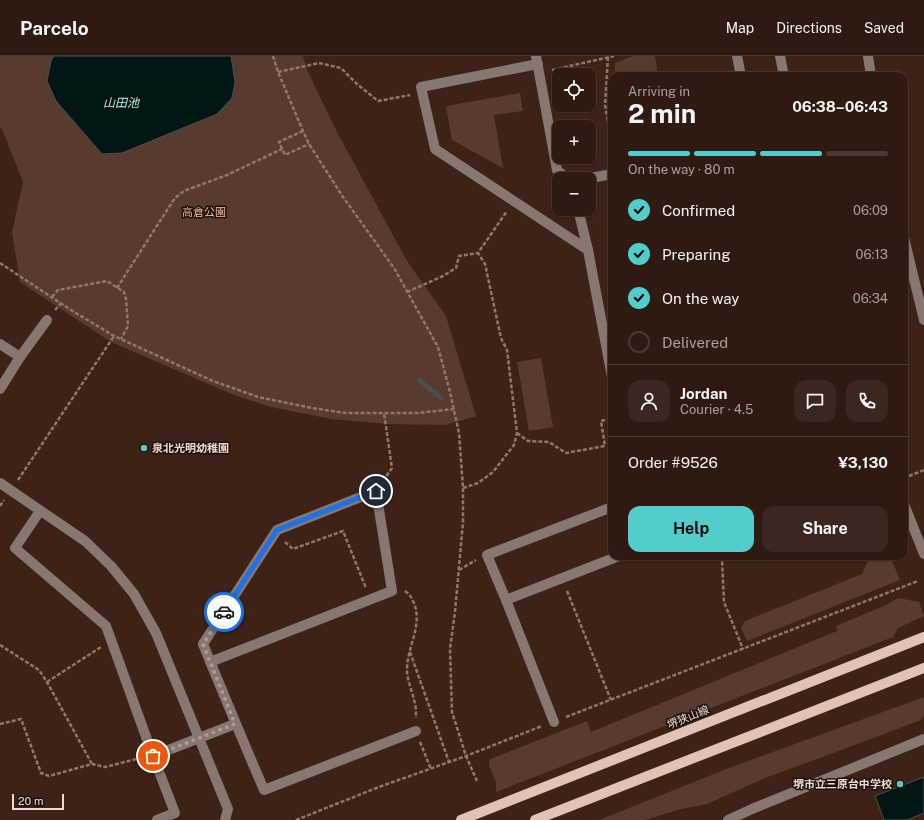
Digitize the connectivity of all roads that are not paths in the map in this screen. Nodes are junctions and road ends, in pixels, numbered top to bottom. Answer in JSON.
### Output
{"nodes":[{"id":1,"x":737,"y":56,"type":"edge"},
{"id":2,"x":780,"y":56,"type":"edge"},
{"id":3,"x":868,"y":56,"type":"edge"},
{"id":4,"x":538,"y":64,"type":"edge"},
{"id":5,"x":740,"y":72,"type":"edge"},
{"id":6,"x":783,"y":72,"type":"edge"},
{"id":7,"x":871,"y":72,"type":"edge"},
{"id":8,"x":559,"y":172,"type":"edge"},
{"id":9,"x":608,"y":175,"type":"edge"},
{"id":10,"x":596,"y":177,"type":"edge"},
{"id":11,"x":580,"y":216,"type":"edge"},
{"id":12,"x":588,"y":250,"type":"junction"},
{"id":13,"x":908,"y":254,"type":"edge"},
{"id":14,"x":923,"y":314,"type":"edge"},
{"id":15,"x":47,"y":320,"type":"dead end"},
{"id":16,"x":0,"y":344,"type":"edge"},
{"id":17,"x":608,"y":356,"type":"edge"},
{"id":18,"x":20,"y":357,"type":"junction"},
{"id":19,"x":0,"y":389,"type":"edge"},
{"id":20,"x":0,"y":483,"type":"edge"},
{"id":21,"x":608,"y":509,"type":"edge"},
{"id":22,"x":40,"y":511,"type":"junction"},
{"id":23,"x":908,"y":514,"type":"edge"},
{"id":24,"x":924,"y":554,"type":"edge"},
{"id":25,"x":609,"y":560,"type":"edge"},
{"id":26,"x":506,"y":600,"type":"junction"},
{"id":27,"x":924,"y":637,"type":"edge"},
{"id":28,"x":210,"y":662,"type":"junction"},
{"id":29,"x":924,"y":668,"type":"edge"},
{"id":30,"x":554,"y":722,"type":"road end"},
{"id":31,"x":235,"y":724,"type":"junction"},
{"id":32,"x":416,"y":731,"type":"road end"},
{"id":33,"x":199,"y":738,"type":"junction"},
{"id":34,"x":924,"y":739,"type":"edge"},
{"id":35,"x":153,"y":756,"type":"junction"},
{"id":36,"x":157,"y":820,"type":"edge"},
{"id":37,"x":225,"y":820,"type":"edge"},
{"id":38,"x":461,"y":820,"type":"edge"},
{"id":39,"x":535,"y":820,"type":"edge"},
{"id":40,"x":728,"y":820,"type":"edge"}],
"edges":[{"from":1,"to":5,"type":"street"},
{"from":2,"to":6,"type":"street"},
{"from":3,"to":7,"type":"street"},
{"from":4,"to":8,"type":"street"},
{"from":4,"to":12,"type":"street"},
{"from":9,"to":10,"type":"street"},
{"from":11,"to":12,"type":"street"},
{"from":12,"to":17,"type":"street"},
{"from":13,"to":14,"type":"street"},
{"from":15,"to":18,"type":"street"},
{"from":16,"to":18,"type":"street"},
{"from":18,"to":19,"type":"street"},
{"from":20,"to":22,"type":"street"},
{"from":21,"to":26,"type":"street"},
{"from":22,"to":33,"type":"street"},
{"from":22,"to":35,"type":"street"},
{"from":23,"to":24,"type":"street"},
{"from":25,"to":26,"type":"street"},
{"from":26,"to":30,"type":"street"},
{"from":27,"to":38,"type":"main road","name":"堺狭山線"},
{"from":28,"to":28,"type":"street"},
{"from":28,"to":31,"type":"street"},
{"from":29,"to":39,"type":"main road"},
{"from":31,"to":32,"type":"street"},
{"from":31,"to":33,"type":"street"},
{"from":33,"to":35,"type":"street"},
{"from":33,"to":37,"type":"street"},
{"from":34,"to":40,"type":"street"},
{"from":35,"to":36,"type":"street"}]}
